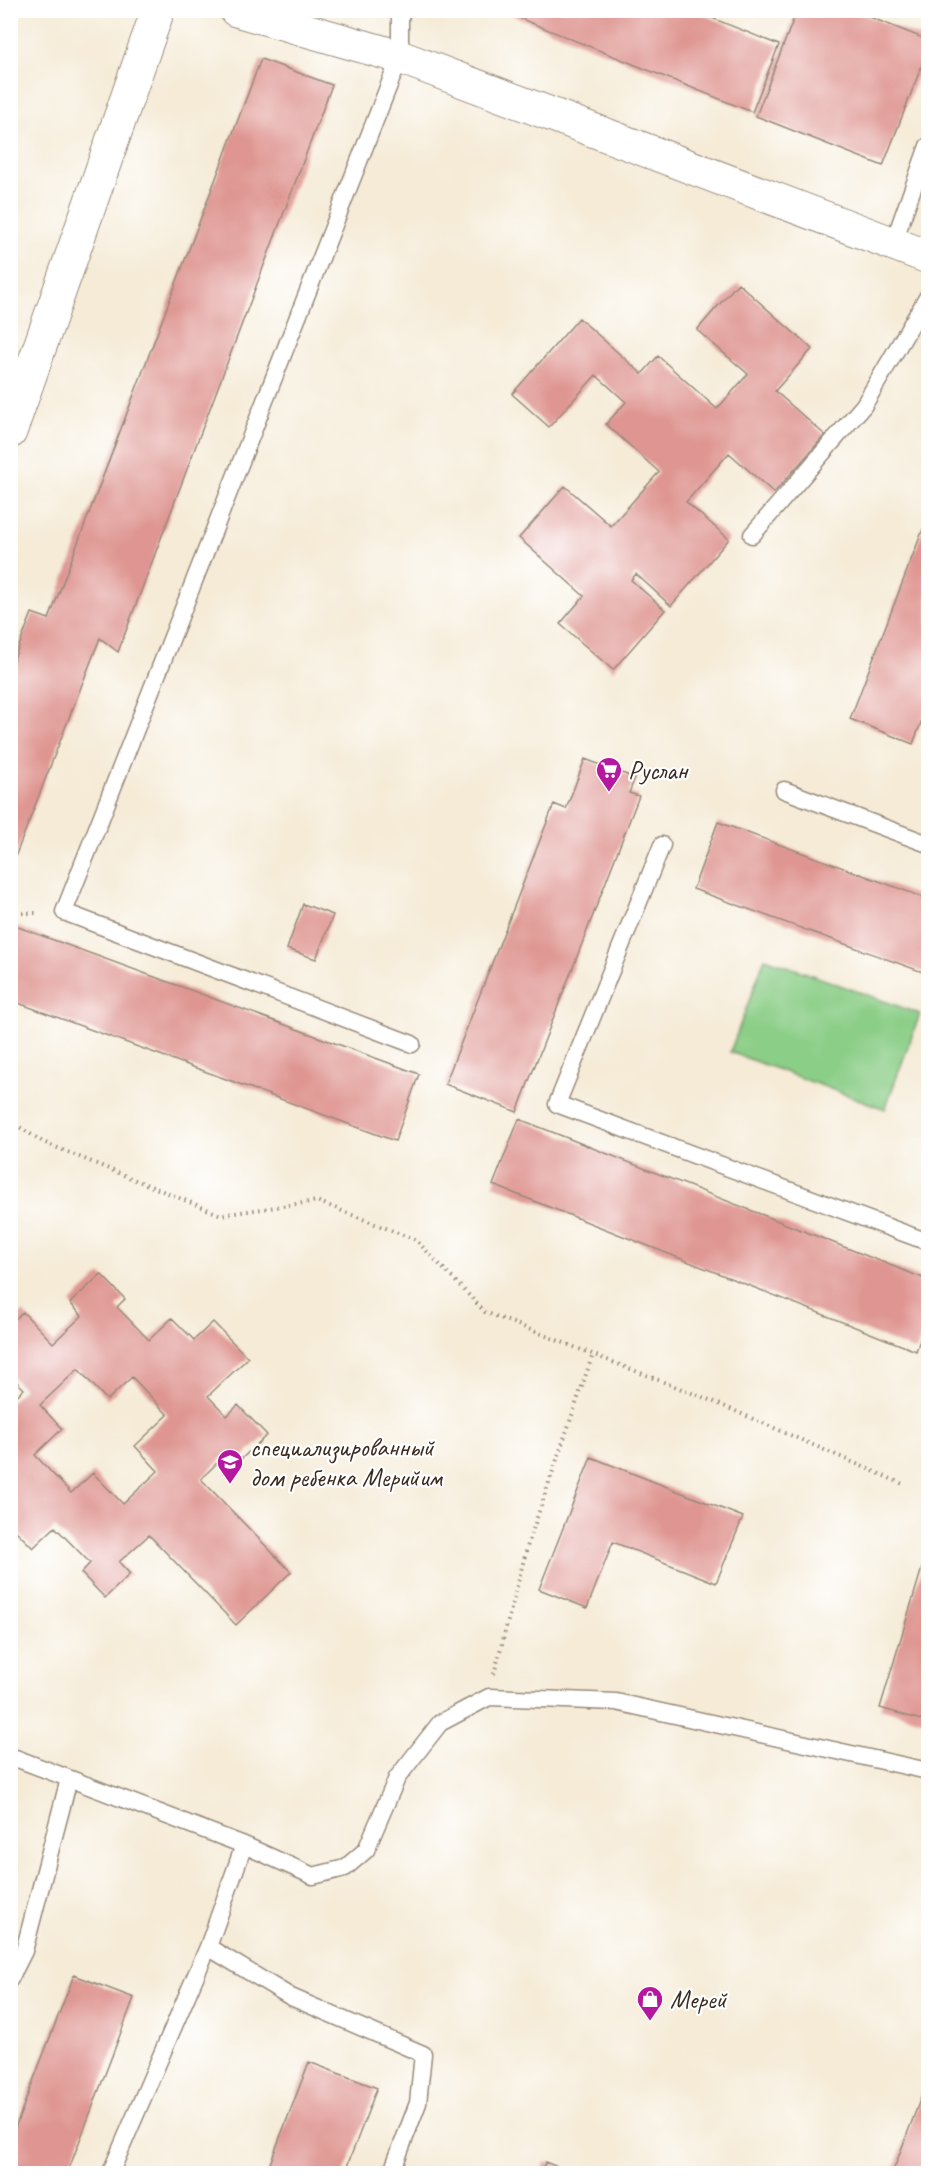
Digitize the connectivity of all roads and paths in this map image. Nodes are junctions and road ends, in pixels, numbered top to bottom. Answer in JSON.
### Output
{"nodes":[{"id":1,"x":158,"y":10,"type":"edge"},
{"id":2,"x":236,"y":10,"type":"edge"},
{"id":3,"x":403,"y":10,"type":"edge"},
{"id":4,"x":400,"y":57,"type":"junction"},
{"id":5,"x":928,"y":146,"type":"edge"},
{"id":6,"x":893,"y":244,"type":"junction"},
{"id":7,"x":928,"y":257,"type":"edge"},
{"id":8,"x":928,"y":296,"type":"edge"},
{"id":9,"x":10,"y":432,"type":"edge"},
{"id":10,"x":752,"y":535,"type":"dead end"},
{"id":11,"x":784,"y":790,"type":"dead end"},
{"id":12,"x":928,"y":841,"type":"edge"},
{"id":13,"x":662,"y":845,"type":"dead end"},
{"id":14,"x":412,"y":1044,"type":"dead end"},
{"id":15,"x":10,"y":1121,"type":"edge"},
{"id":16,"x":928,"y":1242,"type":"edge"},
{"id":17,"x":593,"y":1354,"type":"junction"},
{"id":18,"x":906,"y":1485,"type":"dead end"},
{"id":19,"x":489,"y":1697,"type":"junction"},
{"id":20,"x":10,"y":1756,"type":"edge"},
{"id":21,"x":928,"y":1771,"type":"edge"},
{"id":22,"x":69,"y":1779,"type":"junction"},
{"id":23,"x":244,"y":1845,"type":"junction"},
{"id":24,"x":208,"y":1947,"type":"junction"},
{"id":25,"x":10,"y":1979,"type":"edge"},
{"id":26,"x":110,"y":2174,"type":"edge"},
{"id":27,"x":391,"y":2174,"type":"edge"}],
"edges":[{"from":1,"to":9,"type":"street"},
{"from":2,"to":4,"type":"street"},
{"from":3,"to":4,"type":"lane"},
{"from":4,"to":6,"type":"street"},
{"from":4,"to":14,"type":"lane"},
{"from":5,"to":6,"type":"lane"},
{"from":6,"to":7,"type":"street"},
{"from":8,"to":10,"type":"lane"},
{"from":11,"to":12,"type":"lane"},
{"from":13,"to":16,"type":"lane"},
{"from":15,"to":17,"type":"path"},
{"from":17,"to":18,"type":"path"},
{"from":17,"to":19,"type":"path"},
{"from":19,"to":21,"type":"lane"},
{"from":19,"to":23,"type":"lane"},
{"from":20,"to":22,"type":"lane"},
{"from":22,"to":23,"type":"lane"},
{"from":22,"to":25,"type":"lane"},
{"from":23,"to":24,"type":"lane"},
{"from":24,"to":26,"type":"lane"},
{"from":24,"to":27,"type":"lane"}]}
